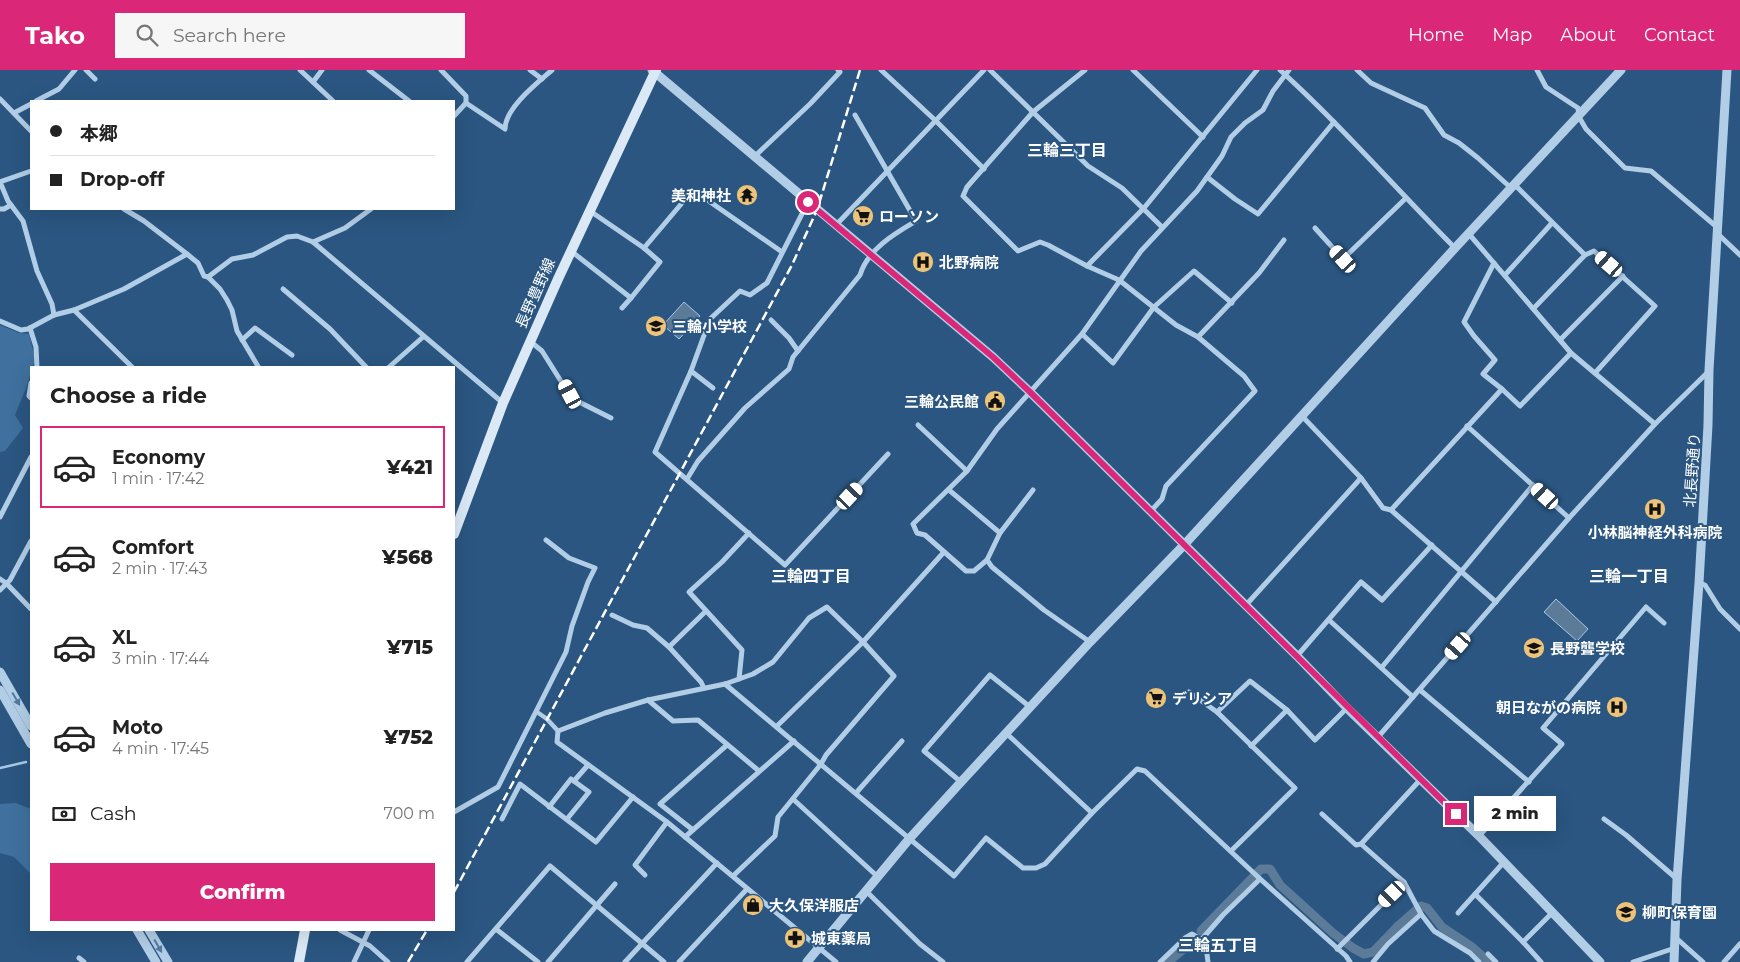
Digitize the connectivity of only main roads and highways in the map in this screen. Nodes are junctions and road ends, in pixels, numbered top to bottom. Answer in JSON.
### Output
{"nodes":[{"id":1,"x":654,"y":71,"type":"edge"},
{"id":2,"x":455,"y":531,"type":"edge"},
{"id":3,"x":306,"y":931,"type":"edge"},
{"id":4,"x":299,"y":962,"type":"edge"}],
"edges":[{"from":1,"to":2,"type":"main road","name":"長野豊野線"},
{"from":3,"to":4,"type":"main road"}]}
